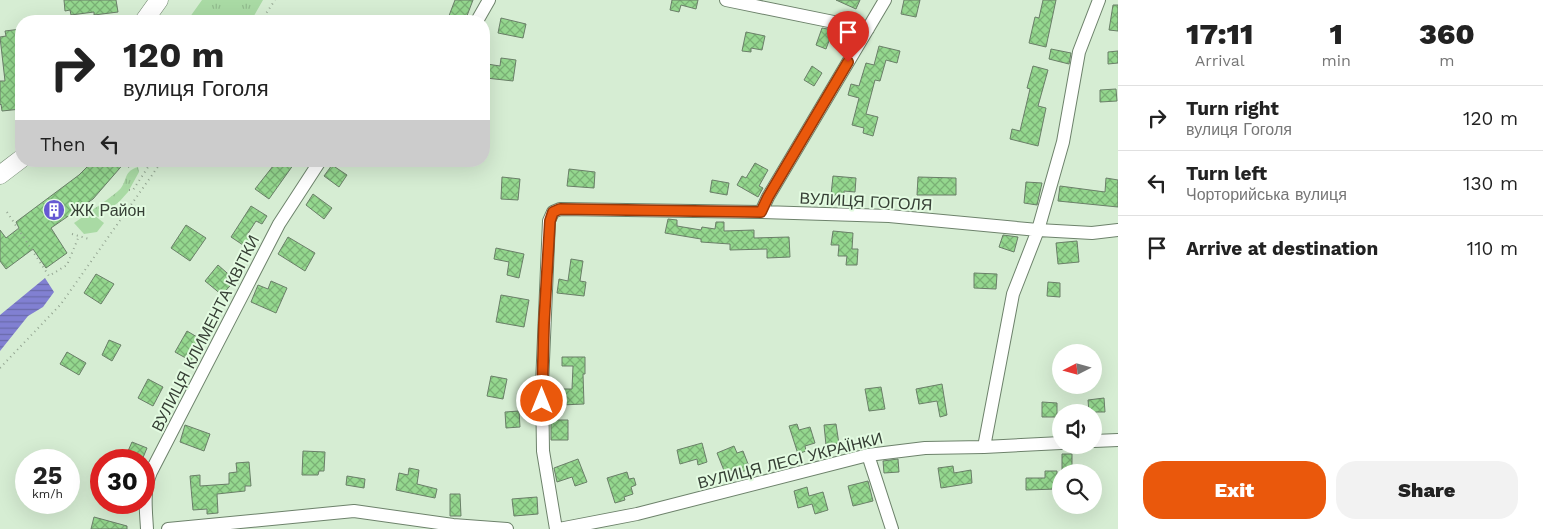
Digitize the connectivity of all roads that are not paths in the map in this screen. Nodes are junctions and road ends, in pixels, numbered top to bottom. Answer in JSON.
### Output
{"nodes":[{"id":1,"x":160,"y":0,"type":"edge"},
{"id":2,"x":489,"y":0,"type":"edge"},
{"id":3,"x":726,"y":0,"type":"edge"},
{"id":4,"x":885,"y":0,"type":"edge"},
{"id":5,"x":1099,"y":0,"type":"edge"},
{"id":6,"x":149,"y":15,"type":"edge"},
{"id":7,"x":481,"y":15,"type":"edge"},
{"id":8,"x":868,"y":29,"type":"junction"},
{"id":9,"x":15,"y":164,"type":"edge"},
{"id":10,"x":316,"y":167,"type":"edge"},
{"id":11,"x":0,"y":175,"type":"edge"},
{"id":12,"x":761,"y":212,"type":"junction"},
{"id":13,"x":1038,"y":230,"type":"junction"},
{"id":14,"x":1118,"y":230,"type":"edge"},
{"id":15,"x":1118,"y":440,"type":"edge"},
{"id":16,"x":1102,"y":441,"type":"edge"},
{"id":17,"x":1052,"y":443,"type":"edge"},
{"id":18,"x":984,"y":447,"type":"junction"},
{"id":19,"x":868,"y":455,"type":"junction"},
{"id":20,"x":147,"y":529,"type":"edge"},
{"id":21,"x":168,"y":529,"type":"edge"},
{"id":22,"x":507,"y":529,"type":"edge"},
{"id":23,"x":558,"y":529,"type":"edge"},
{"id":24,"x":892,"y":529,"type":"edge"}],
"edges":[{"from":1,"to":6,"type":"street"},
{"from":2,"to":7,"type":"street"},
{"from":3,"to":8,"type":"street"},
{"from":4,"to":8,"type":"street"},
{"from":5,"to":13,"type":"street"},
{"from":8,"to":12,"type":"street"},
{"from":9,"to":11,"type":"street"},
{"from":10,"to":20,"type":"street","name":"ВУЛИЦЯ КЛИМЕНТА КВІТКИ"},
{"from":12,"to":13,"type":"street","name":"ВУЛИЦЯ ГОГОЛЯ"},
{"from":12,"to":23,"type":"street","name":"ВУЛИЦЯ ГОГОЛЯ"},
{"from":13,"to":14,"type":"street","name":"ВУЛИЦЯ ГОГОЛЯ"},
{"from":13,"to":18,"type":"street"},
{"from":15,"to":16,"type":"street"},
{"from":17,"to":18,"type":"street","name":"ВУЛИЦЯ ЛЕСІ УКРАЇНКИ"},
{"from":18,"to":19,"type":"street","name":"ВУЛИЦЯ ЛЕСІ УКРАЇНКИ"},
{"from":19,"to":23,"type":"street","name":"ВУЛИЦЯ ЛЕСІ УКРАЇНКИ"},
{"from":19,"to":24,"type":"street"},
{"from":21,"to":22,"type":"street"}]}
